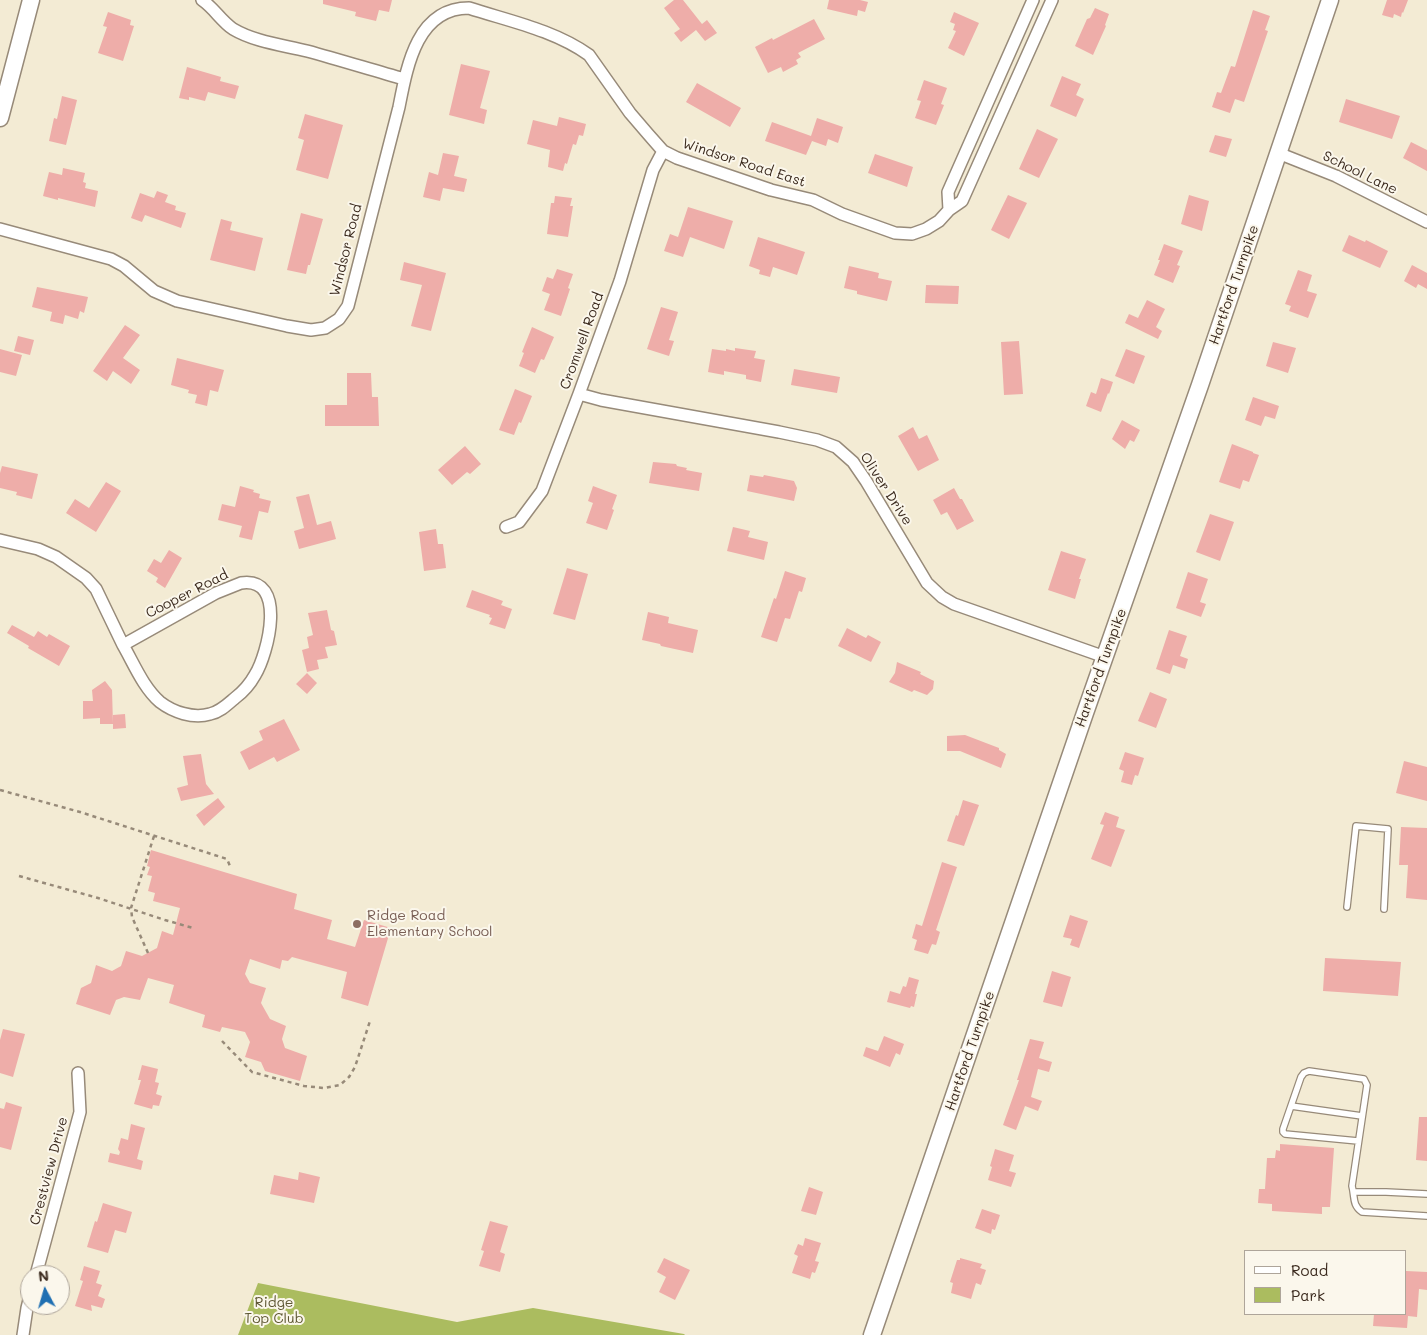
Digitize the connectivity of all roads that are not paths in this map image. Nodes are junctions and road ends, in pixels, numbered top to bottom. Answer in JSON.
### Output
{"nodes":[{"id":1,"x":31,"y":0,"type":"edge"},
{"id":2,"x":202,"y":0,"type":"edge"},
{"id":3,"x":1034,"y":0,"type":"edge"},
{"id":4,"x":1052,"y":0,"type":"edge"},
{"id":5,"x":1330,"y":0,"type":"edge"},
{"id":6,"x":404,"y":79,"type":"junction"},
{"id":7,"x":0,"y":118,"type":"edge"},
{"id":8,"x":663,"y":151,"type":"junction"},
{"id":9,"x":1278,"y":153,"type":"junction"},
{"id":10,"x":949,"y":210,"type":"junction"},
{"id":11,"x":1427,"y":222,"type":"edge"},
{"id":12,"x":0,"y":229,"type":"edge"},
{"id":13,"x":579,"y":394,"type":"junction"},
{"id":14,"x":506,"y":527,"type":"dead end"},
{"id":15,"x":0,"y":540,"type":"edge"},
{"id":16,"x":123,"y":644,"type":"junction"},
{"id":17,"x":1105,"y":657,"type":"junction"},
{"id":18,"x":1348,"y":907,"type":"dead end"},
{"id":19,"x":1384,"y":909,"type":"dead end"},
{"id":20,"x":78,"y":1073,"type":"dead end"},
{"id":21,"x":1291,"y":1106,"type":"junction"},
{"id":22,"x":1362,"y":1116,"type":"junction"},
{"id":23,"x":1358,"y":1141,"type":"junction"},
{"id":24,"x":1354,"y":1192,"type":"junction"},
{"id":25,"x":1427,"y":1194,"type":"edge"},
{"id":26,"x":1427,"y":1216,"type":"edge"},
{"id":27,"x":39,"y":1265,"type":"edge"},
{"id":28,"x":26,"y":1315,"type":"edge"},
{"id":29,"x":23,"y":1335,"type":"edge"},
{"id":30,"x":872,"y":1335,"type":"edge"}],
"edges":[{"from":1,"to":7,"type":"main road"},
{"from":2,"to":6,"type":"street"},
{"from":3,"to":10,"type":"street"},
{"from":4,"to":10,"type":"street","name":"Windsor Road East"},
{"from":5,"to":9,"type":"main road","name":"Hartford Turnpike"},
{"from":6,"to":8,"type":"street","name":"Windsor Road East"},
{"from":6,"to":12,"type":"street","name":"Windsor Road"},
{"from":8,"to":10,"type":"street","name":"Windsor Road East"},
{"from":8,"to":13,"type":"street","name":"Cromwell Road"},
{"from":9,"to":11,"type":"street","name":"School Lane"},
{"from":9,"to":17,"type":"main road","name":"Hartford Turnpike"},
{"from":13,"to":14,"type":"street","name":"Cromwell Road"},
{"from":13,"to":17,"type":"street","name":"Oliver Drive"},
{"from":15,"to":16,"type":"street","name":"Cooper Road"},
{"from":16,"to":16,"type":"street","name":"Cooper Road"},
{"from":17,"to":30,"type":"main road","name":"Hartford Turnpike"},
{"from":18,"to":19,"type":"lane"},
{"from":20,"to":27,"type":"street","name":"Crestview Drive"},
{"from":21,"to":22,"type":"lane"},
{"from":21,"to":22,"type":"lane"},
{"from":21,"to":23,"type":"lane"},
{"from":22,"to":23,"type":"lane"},
{"from":23,"to":24,"type":"lane"},
{"from":24,"to":25,"type":"lane"},
{"from":24,"to":26,"type":"lane"},
{"from":28,"to":29,"type":"street"}]}
